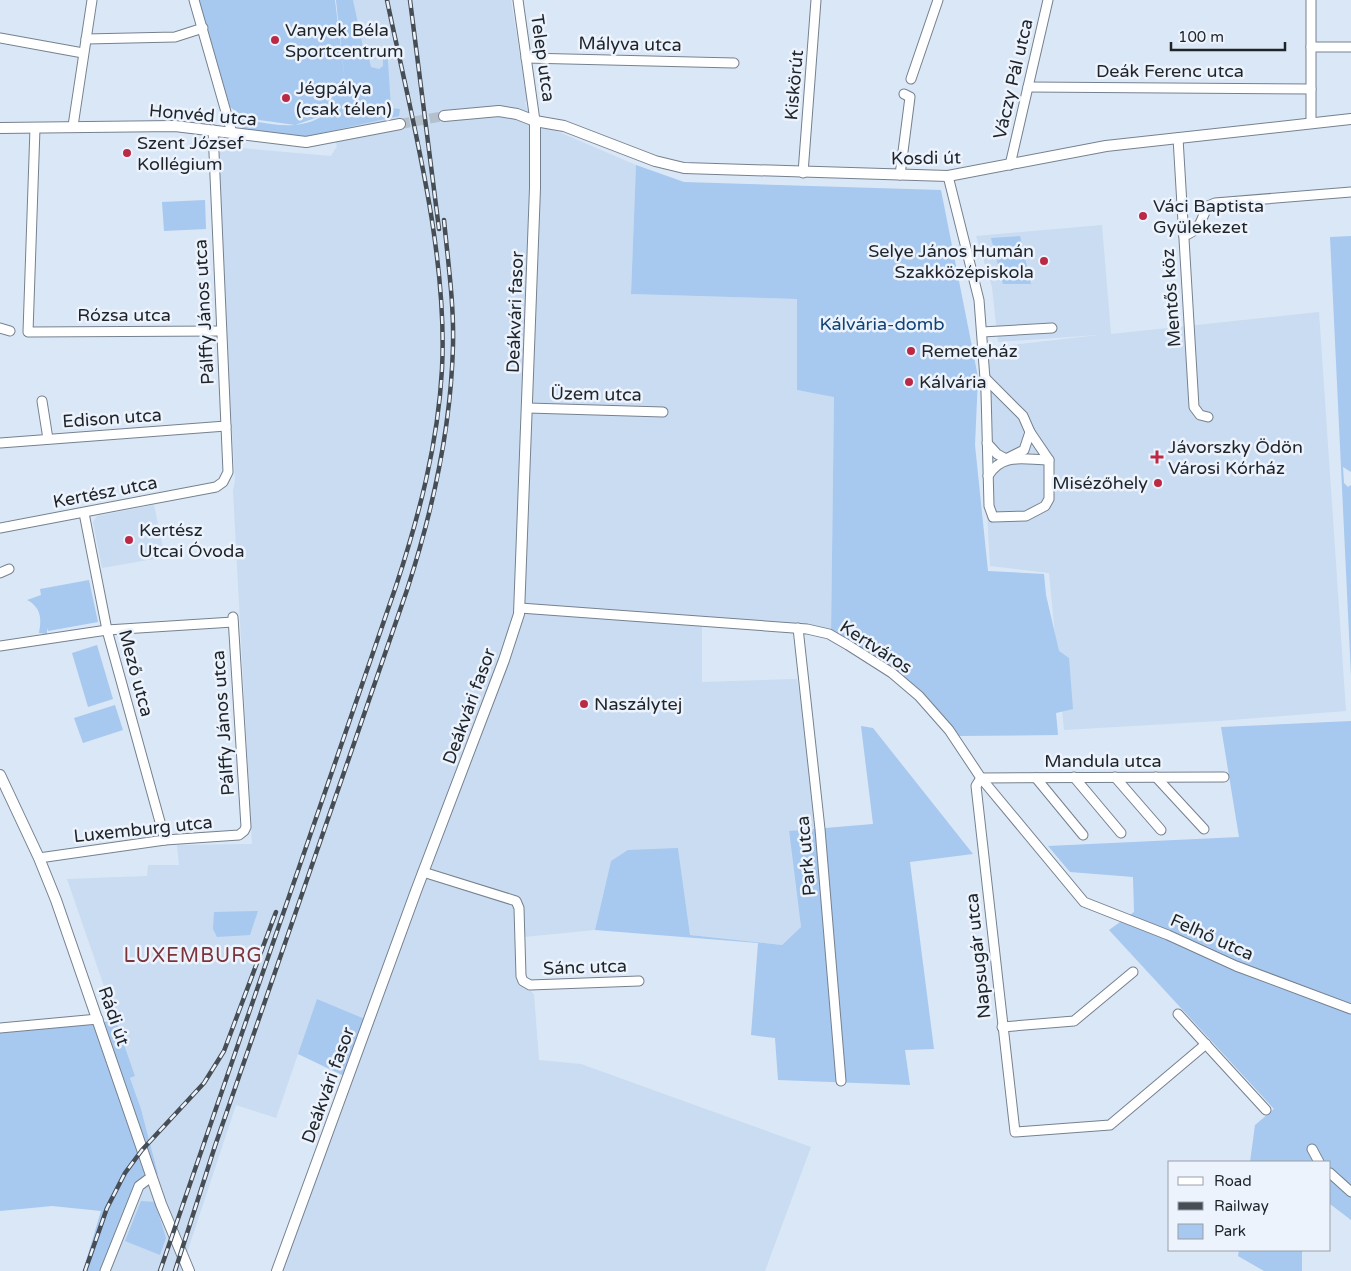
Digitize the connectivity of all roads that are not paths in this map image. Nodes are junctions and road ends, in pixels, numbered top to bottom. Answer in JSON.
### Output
{"nodes":[{"id":1,"x":92,"y":0,"type":"edge"},
{"id":2,"x":194,"y":0,"type":"edge"},
{"id":3,"x":518,"y":0,"type":"edge"},
{"id":4,"x":816,"y":0,"type":"edge"},
{"id":5,"x":938,"y":0,"type":"edge"},
{"id":6,"x":1048,"y":0,"type":"edge"},
{"id":7,"x":1311,"y":0,"type":"edge"},
{"id":8,"x":202,"y":28,"type":"junction"},
{"id":9,"x":0,"y":38,"type":"edge"},
{"id":10,"x":86,"y":39,"type":"junction"},
{"id":11,"x":1311,"y":47,"type":"junction"},
{"id":12,"x":1351,"y":47,"type":"edge"},
{"id":13,"x":83,"y":53,"type":"junction"},
{"id":14,"x":526,"y":58,"type":"junction"},
{"id":15,"x":734,"y":63,"type":"dead end"},
{"id":16,"x":911,"y":79,"type":"dead end"},
{"id":17,"x":1028,"y":87,"type":"junction"},
{"id":18,"x":1311,"y":89,"type":"junction"},
{"id":19,"x":904,"y":94,"type":"dead end"},
{"id":20,"x":444,"y":116,"type":"tunnel mouth"},
{"id":21,"x":1351,"y":119,"type":"edge"},
{"id":22,"x":535,"y":121,"type":"junction"},
{"id":23,"x":1311,"y":122,"type":"junction"},
{"id":24,"x":400,"y":124,"type":"tunnel mouth"},
{"id":25,"x":73,"y":126,"type":"junction"},
{"id":26,"x":0,"y":128,"type":"edge"},
{"id":27,"x":35,"y":128,"type":"junction"},
{"id":28,"x":213,"y":130,"type":"junction"},
{"id":29,"x":232,"y":132,"type":"junction"},
{"id":30,"x":1178,"y":138,"type":"junction"},
{"id":31,"x":1010,"y":165,"type":"junction"},
{"id":32,"x":803,"y":174,"type":"junction"},
{"id":33,"x":900,"y":175,"type":"junction"},
{"id":34,"x":948,"y":176,"type":"junction"},
{"id":35,"x":1351,"y":192,"type":"edge"},
{"id":36,"x":1184,"y":236,"type":"junction"},
{"id":37,"x":0,"y":328,"type":"edge"},
{"id":38,"x":1052,"y":328,"type":"dead end"},
{"id":39,"x":10,"y":331,"type":"dead end"},
{"id":40,"x":221,"y":331,"type":"junction"},
{"id":41,"x":982,"y":332,"type":"junction"},
{"id":42,"x":986,"y":379,"type":"junction"},
{"id":43,"x":42,"y":401,"type":"dead end"},
{"id":44,"x":528,"y":408,"type":"junction"},
{"id":45,"x":663,"y":412,"type":"dead end"},
{"id":46,"x":1208,"y":417,"type":"dead end"},
{"id":47,"x":226,"y":426,"type":"junction"},
{"id":48,"x":1030,"y":432,"type":"junction"},
{"id":49,"x":48,"y":439,"type":"junction"},
{"id":50,"x":0,"y":443,"type":"edge"},
{"id":51,"x":987,"y":443,"type":"junction"},
{"id":52,"x":1006,"y":459,"type":"junction"},
{"id":53,"x":1049,"y":460,"type":"junction"},
{"id":54,"x":988,"y":476,"type":"junction"},
{"id":55,"x":216,"y":487,"type":"joint"},
{"id":56,"x":84,"y":513,"type":"junction"},
{"id":57,"x":0,"y":528,"type":"edge"},
{"id":58,"x":9,"y":569,"type":"dead end"},
{"id":59,"x":0,"y":573,"type":"edge"},
{"id":60,"x":520,"y":608,"type":"junction"},
{"id":61,"x":798,"y":628,"type":"junction"},
{"id":62,"x":107,"y":630,"type":"junction"},
{"id":63,"x":0,"y":646,"type":"edge"},
{"id":64,"x":0,"y":775,"type":"edge"},
{"id":65,"x":1074,"y":777,"type":"junction"},
{"id":66,"x":1115,"y":777,"type":"junction"},
{"id":67,"x":1156,"y":777,"type":"junction"},
{"id":68,"x":1224,"y":777,"type":"dead end"},
{"id":69,"x":981,"y":778,"type":"junction"},
{"id":70,"x":1036,"y":778,"type":"junction"},
{"id":71,"x":246,"y":827,"type":"joint"},
{"id":72,"x":1204,"y":829,"type":"dead end"},
{"id":73,"x":1161,"y":830,"type":"dead end"},
{"id":74,"x":1121,"y":833,"type":"dead end"},
{"id":75,"x":1083,"y":835,"type":"dead end"},
{"id":76,"x":165,"y":840,"type":"junction"},
{"id":77,"x":40,"y":858,"type":"junction"},
{"id":78,"x":423,"y":872,"type":"junction"},
{"id":79,"x":1084,"y":902,"type":"joint"},
{"id":80,"x":1132,"y":972,"type":"dead end"},
{"id":81,"x":639,"y":981,"type":"dead end"},
{"id":82,"x":1351,"y":1008,"type":"edge"},
{"id":83,"x":1178,"y":1014,"type":"dead end"},
{"id":84,"x":98,"y":1020,"type":"junction"},
{"id":85,"x":1002,"y":1027,"type":"junction"},
{"id":86,"x":0,"y":1028,"type":"edge"},
{"id":87,"x":1206,"y":1044,"type":"junction"},
{"id":88,"x":841,"y":1080,"type":"dead end"},
{"id":89,"x":1266,"y":1110,"type":"dead end"},
{"id":90,"x":1312,"y":1149,"type":"dead end"},
{"id":91,"x":1318,"y":1161,"type":"edge"},
{"id":92,"x":1331,"y":1174,"type":"edge"},
{"id":93,"x":151,"y":1177,"type":"junction"},
{"id":94,"x":1351,"y":1192,"type":"edge"},
{"id":95,"x":105,"y":1271,"type":"edge"},
{"id":96,"x":189,"y":1271,"type":"edge"},
{"id":97,"x":277,"y":1271,"type":"edge"}],
"edges":[{"from":1,"to":10,"type":"street"},
{"from":2,"to":8,"type":"street"},
{"from":3,"to":14,"type":"street","name":"Telep utca"},
{"from":4,"to":32,"type":"street","name":"Kiskörút"},
{"from":5,"to":16,"type":"street"},
{"from":6,"to":17,"type":"street","name":"Váczy Pál utca"},
{"from":7,"to":11,"type":"street"},
{"from":8,"to":10,"type":"street"},
{"from":8,"to":29,"type":"street"},
{"from":9,"to":13,"type":"street"},
{"from":10,"to":13,"type":"street"},
{"from":11,"to":12,"type":"street"},
{"from":11,"to":18,"type":"street"},
{"from":13,"to":25,"type":"street"},
{"from":14,"to":15,"type":"street","name":"Mályva utca"},
{"from":14,"to":22,"type":"street","name":"Telep utca"},
{"from":17,"to":18,"type":"street","name":"Deák Ferenc utca"},
{"from":17,"to":31,"type":"street","name":"Váczy Pál utca"},
{"from":18,"to":23,"type":"street"},
{"from":19,"to":33,"type":"street"},
{"from":20,"to":22,"type":"street"},
{"from":21,"to":23,"type":"street","name":"Kosdi út"},
{"from":22,"to":32,"type":"street","name":"Kosdi út"},
{"from":22,"to":44,"type":"street","name":"Deákvári fasor"},
{"from":23,"to":30,"type":"street","name":"Kosdi út"},
{"from":24,"to":29,"type":"street","name":"Honvéd utca"},
{"from":25,"to":27,"type":"street","name":"Honvéd utca"},
{"from":25,"to":28,"type":"street","name":"Honvéd utca"},
{"from":26,"to":27,"type":"street","name":"Honvéd utca"},
{"from":27,"to":40,"type":"street","name":"Rózsa utca"},
{"from":28,"to":29,"type":"street","name":"Honvéd utca"},
{"from":28,"to":40,"type":"street","name":"Pálffy János utca"},
{"from":30,"to":31,"type":"street","name":"Kosdi út"},
{"from":30,"to":36,"type":"street","name":"Mentős köz"},
{"from":31,"to":34,"type":"street","name":"Kosdi út"},
{"from":32,"to":33,"type":"street","name":"Kosdi út"},
{"from":33,"to":34,"type":"street","name":"Kosdi út"},
{"from":34,"to":41,"type":"street"},
{"from":35,"to":36,"type":"street"},
{"from":36,"to":46,"type":"street","name":"Mentős köz"},
{"from":37,"to":39,"type":"street"},
{"from":38,"to":41,"type":"street"},
{"from":40,"to":47,"type":"street","name":"Pálffy János utca"},
{"from":41,"to":42,"type":"street"},
{"from":42,"to":48,"type":"street"},
{"from":42,"to":51,"type":"street"},
{"from":43,"to":49,"type":"street"},
{"from":44,"to":45,"type":"street","name":"Üzem utca"},
{"from":44,"to":60,"type":"street","name":"Deákvári fasor"},
{"from":47,"to":49,"type":"street","name":"Edison utca"},
{"from":47,"to":55,"type":"street","name":"Pálffy János utca"},
{"from":48,"to":52,"type":"street"},
{"from":48,"to":53,"type":"street"},
{"from":49,"to":50,"type":"street","name":"Edison utca"},
{"from":51,"to":52,"type":"street"},
{"from":51,"to":54,"type":"street"},
{"from":52,"to":53,"type":"street"},
{"from":52,"to":54,"type":"street"},
{"from":53,"to":54,"type":"street"},
{"from":55,"to":56,"type":"street","name":"Kertész utca"},
{"from":56,"to":57,"type":"street","name":"Kertész utca"},
{"from":56,"to":62,"type":"street","name":"Mező utca"},
{"from":58,"to":59,"type":"street"},
{"from":60,"to":61,"type":"street","name":"Kertváros"},
{"from":60,"to":78,"type":"street","name":"Deákvári fasor"},
{"from":61,"to":69,"type":"street","name":"Kertváros"},
{"from":61,"to":88,"type":"street","name":"Park utca"},
{"from":62,"to":63,"type":"street"},
{"from":62,"to":71,"type":"street","name":"Pálffy János utca"},
{"from":62,"to":76,"type":"street","name":"Mező utca"},
{"from":64,"to":77,"type":"street","name":"Rádi út"},
{"from":65,"to":66,"type":"street","name":"Mandula utca"},
{"from":65,"to":70,"type":"street","name":"Mandula utca"},
{"from":65,"to":74,"type":"street"},
{"from":66,"to":67,"type":"street","name":"Mandula utca"},
{"from":66,"to":73,"type":"street"},
{"from":67,"to":68,"type":"street","name":"Mandula utca"},
{"from":67,"to":72,"type":"street"},
{"from":69,"to":70,"type":"street","name":"Mandula utca"},
{"from":69,"to":79,"type":"street","name":"Kertváros"},
{"from":69,"to":85,"type":"street","name":"Napsugár utca"},
{"from":70,"to":75,"type":"street"},
{"from":71,"to":76,"type":"street","name":"Luxemburg utca"},
{"from":76,"to":77,"type":"street","name":"Luxemburg utca"},
{"from":77,"to":84,"type":"street","name":"Rádi út"},
{"from":78,"to":81,"type":"street","name":"Sánc utca"},
{"from":78,"to":97,"type":"street","name":"Deákvári fasor"},
{"from":79,"to":82,"type":"street","name":"Felhő utca"},
{"from":80,"to":85,"type":"street"},
{"from":83,"to":87,"type":"street"},
{"from":84,"to":86,"type":"street"},
{"from":84,"to":93,"type":"street","name":"Rádi út"},
{"from":85,"to":87,"type":"street","name":"Napsugár utca"},
{"from":87,"to":89,"type":"street"},
{"from":90,"to":91,"type":"street"},
{"from":92,"to":94,"type":"street"},
{"from":93,"to":95,"type":"street"},
{"from":93,"to":96,"type":"street","name":"Rádi út"}]}
